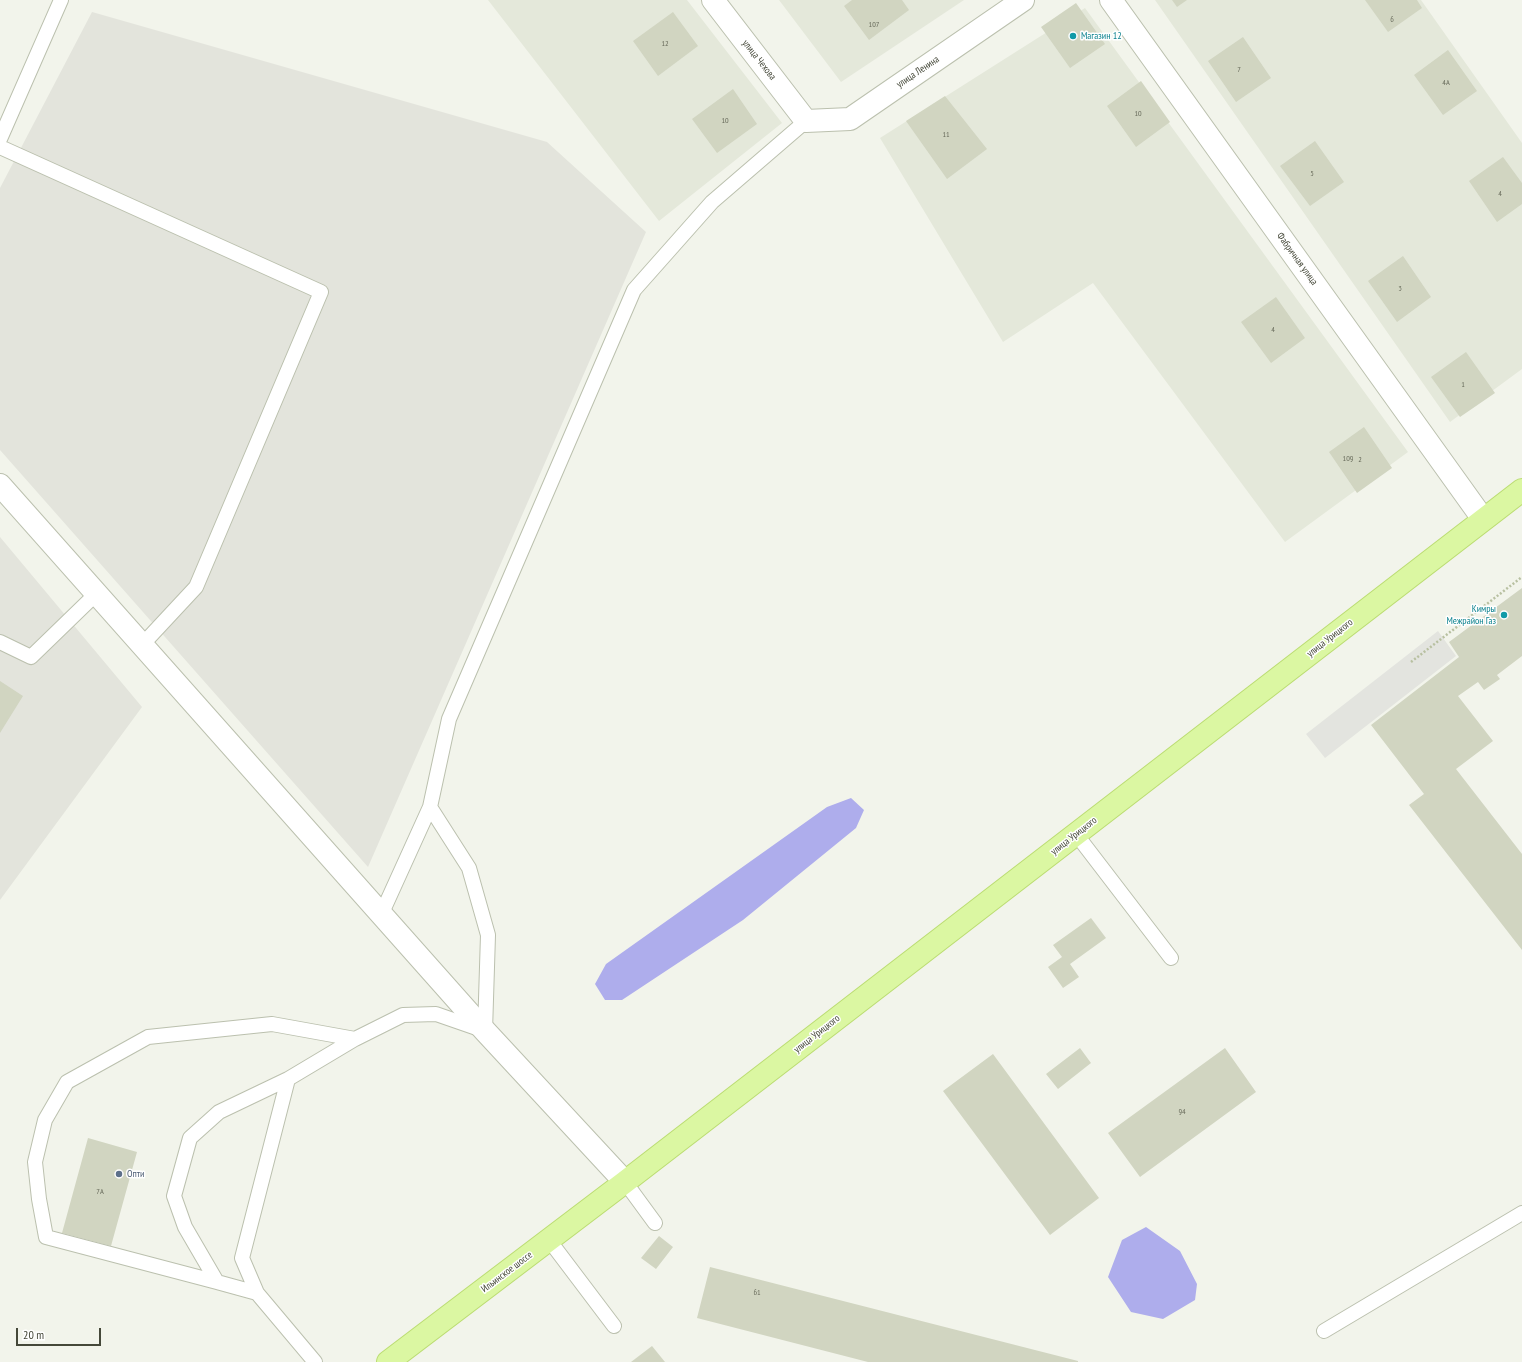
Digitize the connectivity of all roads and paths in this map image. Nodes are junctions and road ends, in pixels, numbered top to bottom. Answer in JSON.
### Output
{"nodes":[{"id":1,"x":61,"y":0,"type":"edge"},
{"id":2,"x":713,"y":0,"type":"edge"},
{"id":3,"x":1023,"y":0,"type":"edge"},
{"id":4,"x":1112,"y":0,"type":"edge"},
{"id":5,"x":806,"y":120,"type":"junction"},
{"id":6,"x":0,"y":139,"type":"edge"},
{"id":7,"x":0,"y":147,"type":"edge"},
{"id":8,"x":0,"y":485,"type":"edge"},
{"id":9,"x":1522,"y":490,"type":"edge"},
{"id":10,"x":1483,"y":519,"type":"junction"},
{"id":11,"x":1522,"y":577,"type":"edge"},
{"id":12,"x":96,"y":594,"type":"junction"},
{"id":13,"x":0,"y":642,"type":"edge"},
{"id":14,"x":142,"y":645,"type":"junction"},
{"id":15,"x":1412,"y":662,"type":"dead end"},
{"id":16,"x":430,"y":807,"type":"junction"},
{"id":17,"x":1076,"y":834,"type":"junction"},
{"id":18,"x":381,"y":915,"type":"junction"},
{"id":19,"x":1171,"y":958,"type":"dead end"},
{"id":20,"x":485,"y":1031,"type":"junction"},
{"id":21,"x":355,"y":1039,"type":"junction"},
{"id":22,"x":288,"y":1079,"type":"junction"},
{"id":23,"x":625,"y":1182,"type":"junction"},
{"id":24,"x":1522,"y":1213,"type":"edge"},
{"id":25,"x":655,"y":1223,"type":"dead end"},
{"id":26,"x":549,"y":1240,"type":"junction"},
{"id":27,"x":217,"y":1282,"type":"junction"},
{"id":28,"x":257,"y":1293,"type":"junction"},
{"id":29,"x":614,"y":1326,"type":"dead end"},
{"id":30,"x":1324,"y":1332,"type":"dead end"},
{"id":31,"x":314,"y":1362,"type":"edge"},
{"id":32,"x":388,"y":1362,"type":"edge"}],
"edges":[{"from":1,"to":6,"type":"lane"},
{"from":2,"to":5,"type":"street","name":"улица Чехова"},
{"from":3,"to":5,"type":"street","name":"улица Ленина"},
{"from":4,"to":10,"type":"street","name":"Фабричная улица"},
{"from":5,"to":16,"type":"lane"},
{"from":7,"to":14,"type":"lane"},
{"from":8,"to":12,"type":"street"},
{"from":9,"to":10,"type":"main road","name":"улица Урицкого"},
{"from":10,"to":17,"type":"main road","name":"улица Урицкого"},
{"from":11,"to":15,"type":"path"},
{"from":12,"to":13,"type":"lane"},
{"from":12,"to":14,"type":"street"},
{"from":14,"to":18,"type":"street"},
{"from":16,"to":18,"type":"lane"},
{"from":16,"to":20,"type":"lane"},
{"from":17,"to":19,"type":"lane"},
{"from":17,"to":23,"type":"main road","name":"улица Урицкого"},
{"from":18,"to":20,"type":"street"},
{"from":20,"to":21,"type":"lane"},
{"from":20,"to":23,"type":"street"},
{"from":21,"to":22,"type":"lane"},
{"from":21,"to":27,"type":"lane"},
{"from":22,"to":27,"type":"lane"},
{"from":22,"to":28,"type":"lane"},
{"from":23,"to":25,"type":"lane"},
{"from":23,"to":26,"type":"main road","name":"Ильинское шоссе"},
{"from":24,"to":30,"type":"lane"},
{"from":26,"to":29,"type":"lane"},
{"from":26,"to":32,"type":"main road","name":"Ильинское шоссе"},
{"from":27,"to":28,"type":"lane"},
{"from":28,"to":31,"type":"lane"}]}
